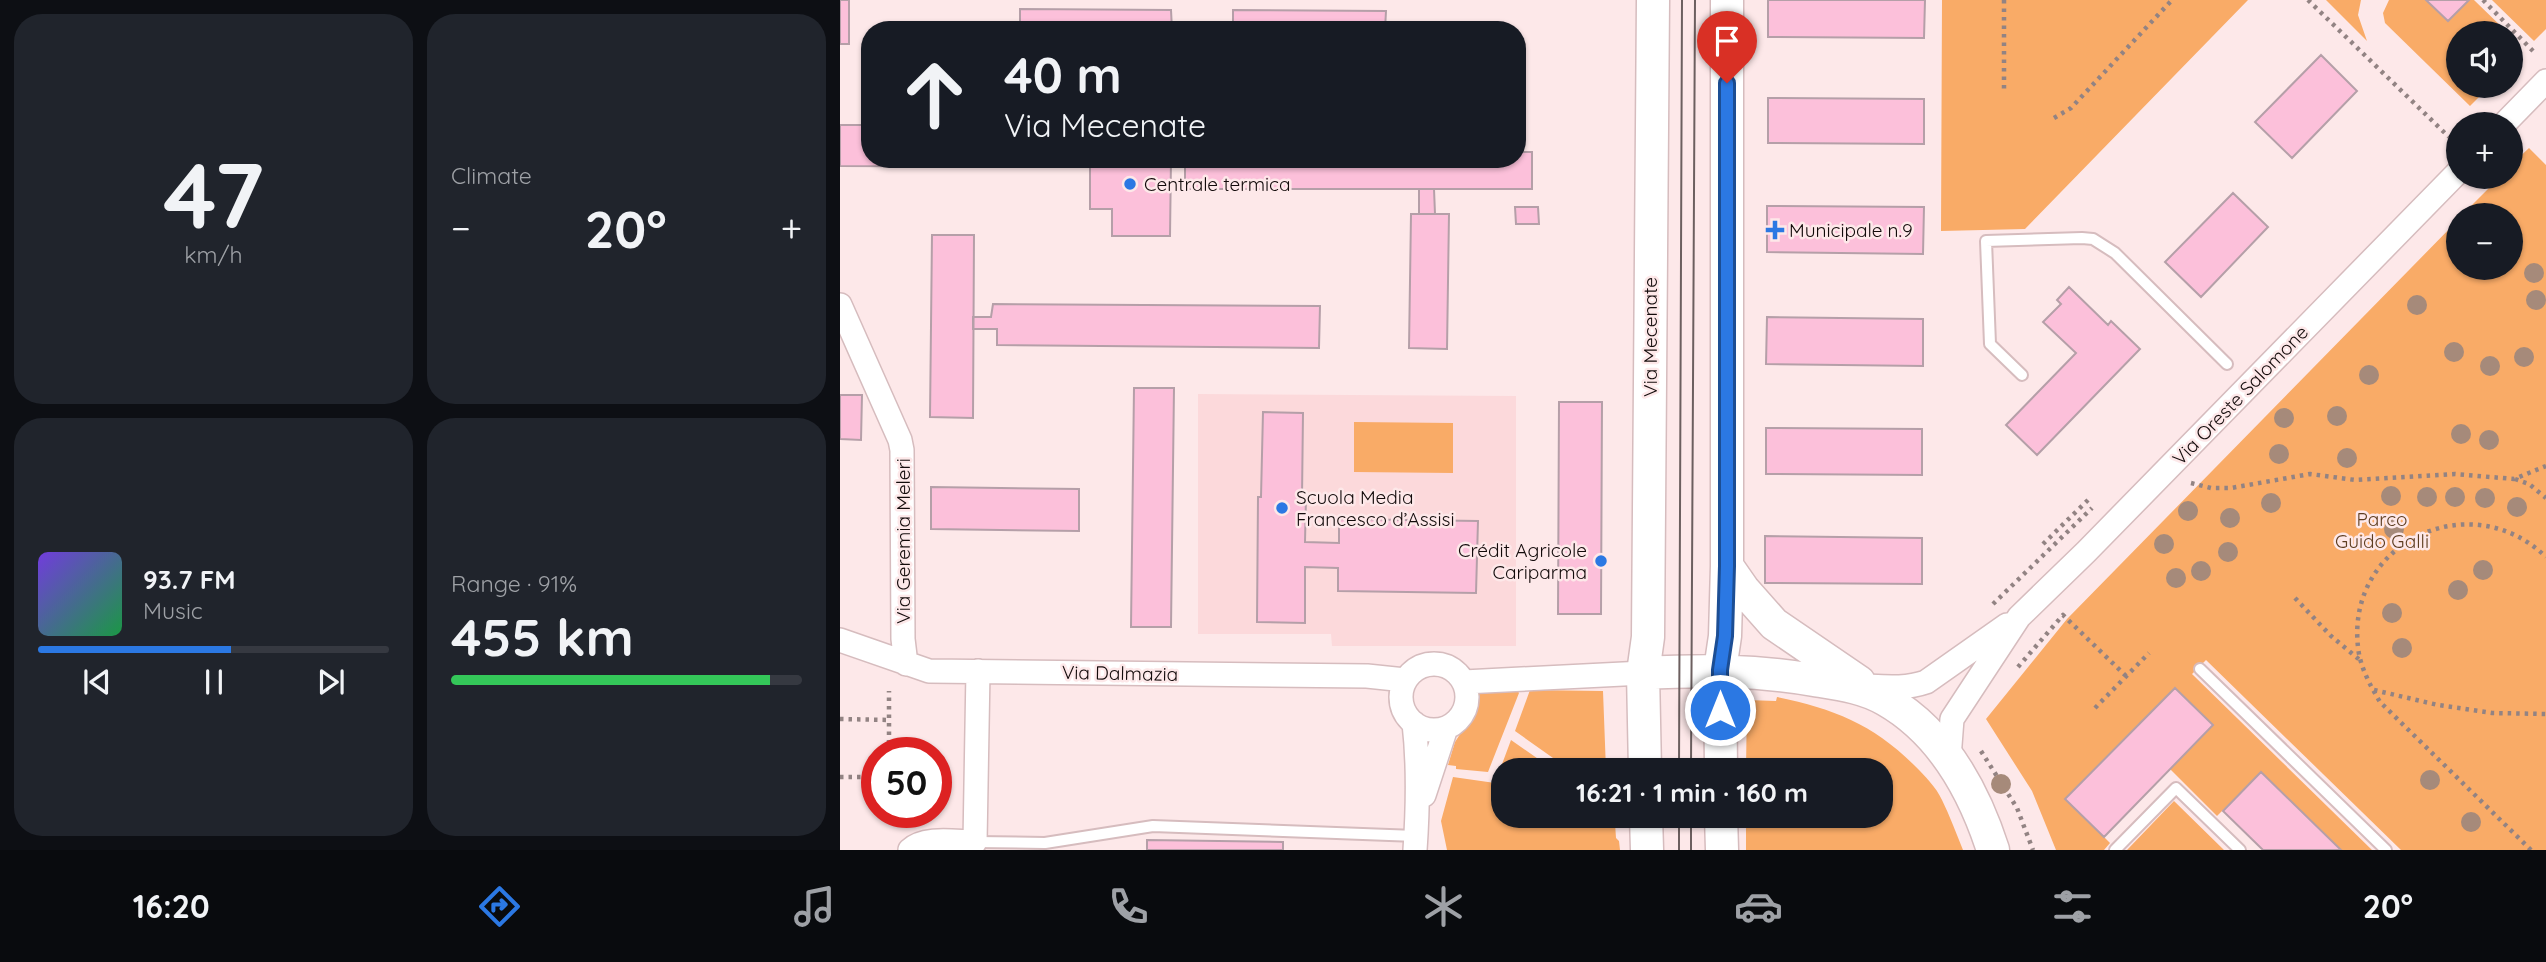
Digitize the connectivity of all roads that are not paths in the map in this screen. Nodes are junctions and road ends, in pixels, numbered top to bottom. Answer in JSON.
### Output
{"nodes":[{"id":1,"x":1653,"y":0,"type":"edge"},
{"id":2,"x":1727,"y":0,"type":"edge"},
{"id":3,"x":2546,"y":81,"type":"edge"},
{"id":4,"x":2516,"y":112,"type":"edge"},
{"id":5,"x":2446,"y":168,"type":"edge"},
{"id":6,"x":840,"y":305,"type":"edge"},
{"id":7,"x":2227,"y":364,"type":"dead end"},
{"id":8,"x":2022,"y":375,"type":"dead end"},
{"id":9,"x":1727,"y":566,"type":"junction"},
{"id":10,"x":2019,"y":617,"type":"junction"},
{"id":11,"x":840,"y":640,"type":"edge"},
{"id":12,"x":906,"y":664,"type":"junction"},
{"id":13,"x":2200,"y":669,"type":"dead end"},
{"id":14,"x":1720,"y":670,"type":"junction"},
{"id":15,"x":978,"y":671,"type":"junction"},
{"id":16,"x":1643,"y":673,"type":"junction"},
{"id":17,"x":1405,"y":680,"type":"junction"},
{"id":18,"x":1464,"y":682,"type":"junction"},
{"id":19,"x":1866,"y":690,"type":"junction"},
{"id":20,"x":1414,"y":723,"type":"junction"},
{"id":21,"x":1446,"y":728,"type":"junction"},
{"id":22,"x":1645,"y":758,"type":"edge"},
{"id":23,"x":1721,"y":758,"type":"edge"},
{"id":24,"x":1949,"y":758,"type":"junction"},
{"id":25,"x":1419,"y":807,"type":"junction"},
{"id":26,"x":1646,"y":828,"type":"edge"},
{"id":27,"x":1721,"y":828,"type":"edge"},
{"id":28,"x":975,"y":842,"type":"junction"},
{"id":29,"x":1415,"y":843,"type":"edge"},
{"id":30,"x":910,"y":850,"type":"edge"},
{"id":31,"x":1647,"y":850,"type":"edge"},
{"id":32,"x":1722,"y":850,"type":"edge"},
{"id":33,"x":1993,"y":850,"type":"edge"},
{"id":34,"x":2115,"y":850,"type":"edge"},
{"id":35,"x":2240,"y":850,"type":"edge"},
{"id":36,"x":2386,"y":850,"type":"edge"}],
"edges":[{"from":1,"to":16,"type":"main road","name":"Via Mecenate"},
{"from":2,"to":9,"type":"main road"},
{"from":3,"to":4,"type":"street"},
{"from":5,"to":10,"type":"street","name":"Via Oreste Salomone"},
{"from":6,"to":12,"type":"street","name":"Via Geremia Meleri"},
{"from":7,"to":8,"type":"lane"},
{"from":9,"to":14,"type":"main road"},
{"from":9,"to":19,"type":"main road"},
{"from":10,"to":19,"type":"street","name":"Via Oreste Salomone"},
{"from":10,"to":24,"type":"street","name":"Via Oreste Salomone"},
{"from":11,"to":12,"type":"street","name":"Via Dalmazia"},
{"from":12,"to":15,"type":"street","name":"Via Dalmazia"},
{"from":13,"to":36,"type":"lane"},
{"from":14,"to":16,"type":"main road"},
{"from":14,"to":19,"type":"main road"},
{"from":14,"to":23,"type":"main road"},
{"from":15,"to":17,"type":"street","name":"Via Dalmazia"},
{"from":15,"to":28,"type":"street"},
{"from":16,"to":18,"type":"street"},
{"from":16,"to":22,"type":"main road","name":"Via Mecenate"},
{"from":17,"to":18,"type":"street"},
{"from":17,"to":20,"type":"street"},
{"from":18,"to":21,"type":"street"},
{"from":19,"to":24,"type":"main road"},
{"from":20,"to":21,"type":"street"},
{"from":20,"to":25,"type":"street"},
{"from":21,"to":25,"type":"street"},
{"from":24,"to":33,"type":"main road"},
{"from":25,"to":29,"type":"street"},
{"from":26,"to":31,"type":"main road"},
{"from":27,"to":32,"type":"main road"},
{"from":28,"to":29,"type":"lane"},
{"from":28,"to":30,"type":"street"},
{"from":34,"to":35,"type":"lane"}]}
